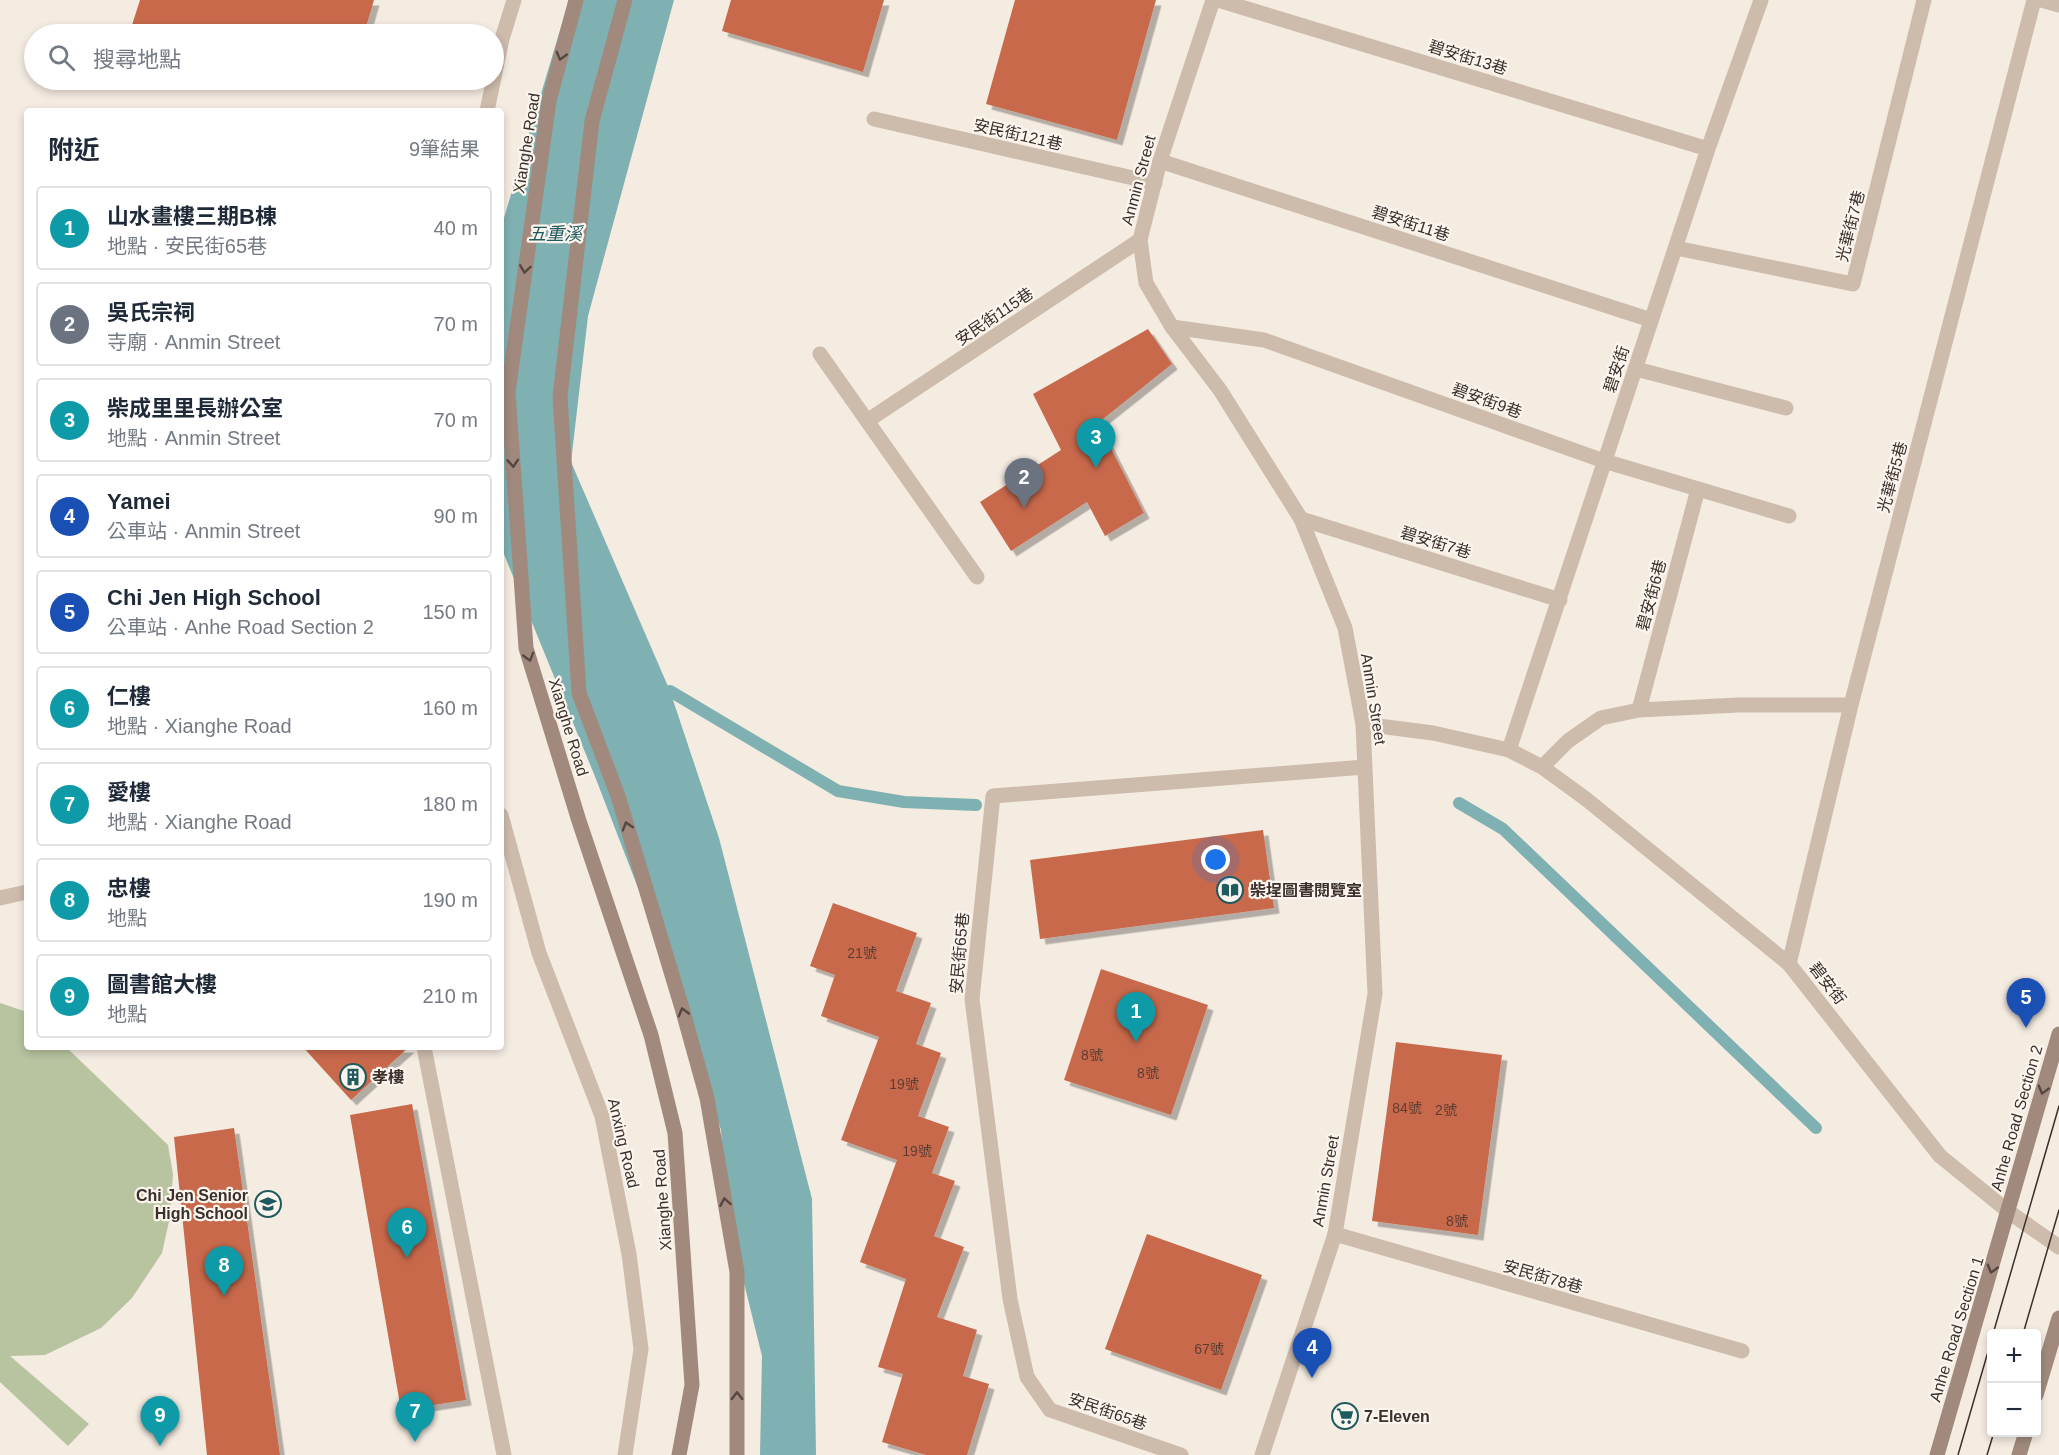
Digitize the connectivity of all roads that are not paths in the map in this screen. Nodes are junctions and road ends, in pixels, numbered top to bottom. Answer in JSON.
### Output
{"nodes":[{"id":1,"x":514,"y":0,"type":"edge"},
{"id":2,"x":576,"y":0,"type":"edge"},
{"id":3,"x":625,"y":0,"type":"edge"},
{"id":4,"x":1213,"y":0,"type":"edge"},
{"id":5,"x":1218,"y":0,"type":"edge"},
{"id":6,"x":1761,"y":0,"type":"edge"},
{"id":7,"x":1924,"y":0,"type":"edge"},
{"id":8,"x":2034,"y":0,"type":"edge"},
{"id":9,"x":2041,"y":0,"type":"edge"},
{"id":10,"x":2059,"y":4,"type":"edge"},
{"id":11,"x":504,"y":32,"type":"edge"},
{"id":12,"x":491,"y":90,"type":"edge"},
{"id":13,"x":488,"y":108,"type":"edge"},
{"id":14,"x":874,"y":119,"type":"dead end"},
{"id":15,"x":1708,"y":149,"type":"junction"},
{"id":16,"x":1160,"y":161,"type":"junction"},
{"id":17,"x":1155,"y":183,"type":"junction"},
{"id":18,"x":1140,"y":240,"type":"junction"},
{"id":19,"x":1676,"y":248,"type":"junction"},
{"id":20,"x":1651,"y":320,"type":"junction"},
{"id":21,"x":1172,"y":327,"type":"junction"},
{"id":22,"x":820,"y":354,"type":"dead end"},
{"id":23,"x":1636,"y":369,"type":"junction"},
{"id":24,"x":1786,"y":408,"type":"dead end"},
{"id":25,"x":867,"y":421,"type":"junction"},
{"id":26,"x":1604,"y":461,"type":"junction"},
{"id":27,"x":1698,"y":489,"type":"junction"},
{"id":28,"x":1789,"y":516,"type":"dead end"},
{"id":29,"x":1301,"y":519,"type":"junction"},
{"id":30,"x":977,"y":577,"type":"dead end"},
{"id":31,"x":1560,"y":600,"type":"junction"},
{"id":32,"x":1851,"y":705,"type":"junction"},
{"id":33,"x":1639,"y":710,"type":"junction"},
{"id":34,"x":1363,"y":724,"type":"junction"},
{"id":35,"x":1509,"y":750,"type":"junction"},
{"id":36,"x":1365,"y":767,"type":"junction"},
{"id":37,"x":1542,"y":767,"type":"junction"},
{"id":38,"x":504,"y":826,"type":"edge"},
{"id":39,"x":24,"y":893,"type":"edge"},
{"id":40,"x":0,"y":898,"type":"edge"},
{"id":41,"x":1789,"y":964,"type":"junction"},
{"id":42,"x":2059,"y":1034,"type":"edge"},
{"id":43,"x":425,"y":1050,"type":"edge"},
{"id":44,"x":2008,"y":1212,"type":"junction"},
{"id":45,"x":1335,"y":1234,"type":"junction"},
{"id":46,"x":2059,"y":1247,"type":"edge"},
{"id":47,"x":2059,"y":1318,"type":"edge"},
{"id":48,"x":1742,"y":1351,"type":"dead end"},
{"id":49,"x":2040,"y":1383,"type":"edge"},
{"id":50,"x":2024,"y":1437,"type":"edge"},
{"id":51,"x":504,"y":1455,"type":"edge"},
{"id":52,"x":625,"y":1455,"type":"edge"},
{"id":53,"x":679,"y":1455,"type":"edge"},
{"id":54,"x":736,"y":1455,"type":"edge"},
{"id":55,"x":1181,"y":1455,"type":"edge"},
{"id":56,"x":1262,"y":1455,"type":"edge"},
{"id":57,"x":1937,"y":1455,"type":"edge"},
{"id":58,"x":2019,"y":1455,"type":"edge"}],
"edges":[{"from":1,"to":11,"type":"street"},
{"from":2,"to":53,"type":"main road","name":"Xianghe Road","one_way":true},
{"from":54,"to":3,"type":"main road","name":"Xianghe Road","one_way":true},
{"from":4,"to":16,"type":"street","name":"Anmin Street"},
{"from":5,"to":15,"type":"street","name":"碧安街13巷"},
{"from":6,"to":15,"type":"street","name":"碧安街"},
{"from":7,"to":19,"type":"street","name":"光華街7巷"},
{"from":8,"to":32,"type":"street","name":"光華街5巷"},
{"from":9,"to":10,"type":"street"},
{"from":12,"to":13,"type":"street"},
{"from":14,"to":17,"type":"street","name":"安民街121巷"},
{"from":15,"to":19,"type":"street","name":"碧安街"},
{"from":16,"to":17,"type":"street","name":"Anmin Street"},
{"from":16,"to":20,"type":"street","name":"碧安街11巷"},
{"from":17,"to":18,"type":"street","name":"Anmin Street"},
{"from":18,"to":21,"type":"street","name":"Anmin Street"},
{"from":18,"to":25,"type":"street","name":"安民街115巷"},
{"from":19,"to":20,"type":"street","name":"碧安街"},
{"from":20,"to":23,"type":"street","name":"碧安街"},
{"from":21,"to":26,"type":"street","name":"碧安街9巷"},
{"from":21,"to":29,"type":"street","name":"Anmin Street"},
{"from":22,"to":25,"type":"street"},
{"from":23,"to":24,"type":"street"},
{"from":23,"to":26,"type":"street","name":"碧安街"},
{"from":25,"to":30,"type":"street"},
{"from":26,"to":27,"type":"street","name":"碧安街9巷"},
{"from":26,"to":31,"type":"street","name":"碧安街"},
{"from":27,"to":28,"type":"street","name":"碧安街9巷"},
{"from":27,"to":33,"type":"street","name":"碧安街6巷"},
{"from":29,"to":31,"type":"street","name":"碧安街7巷"},
{"from":29,"to":34,"type":"street","name":"Anmin Street"},
{"from":31,"to":35,"type":"street","name":"碧安街"},
{"from":32,"to":33,"type":"street"},
{"from":32,"to":41,"type":"street","name":"光華街5巷"},
{"from":33,"to":37,"type":"street"},
{"from":34,"to":35,"type":"street","name":"碧安街"},
{"from":34,"to":36,"type":"street","name":"Anmin Street"},
{"from":35,"to":37,"type":"street","name":"碧安街"},
{"from":36,"to":45,"type":"street","name":"Anmin Street"},
{"from":36,"to":55,"type":"street","name":"安民街65巷"},
{"from":37,"to":41,"type":"street","name":"碧安街"},
{"from":38,"to":52,"type":"street","name":"Anxing Road"},
{"from":39,"to":40,"type":"street"},
{"from":41,"to":44,"type":"street","name":"碧安街"},
{"from":42,"to":44,"type":"main road","name":"Anhe Road Section 2","one_way":true},
{"from":43,"to":51,"type":"street"},
{"from":44,"to":46,"type":"street","name":"碧安街"},
{"from":44,"to":57,"type":"main road","name":"Anhe Road Section 1","one_way":true},
{"from":45,"to":48,"type":"street","name":"安民街78巷"},
{"from":45,"to":56,"type":"street","name":"Anmin Street"},
{"from":47,"to":49,"type":"main road"},
{"from":50,"to":58,"type":"main road"}]}
